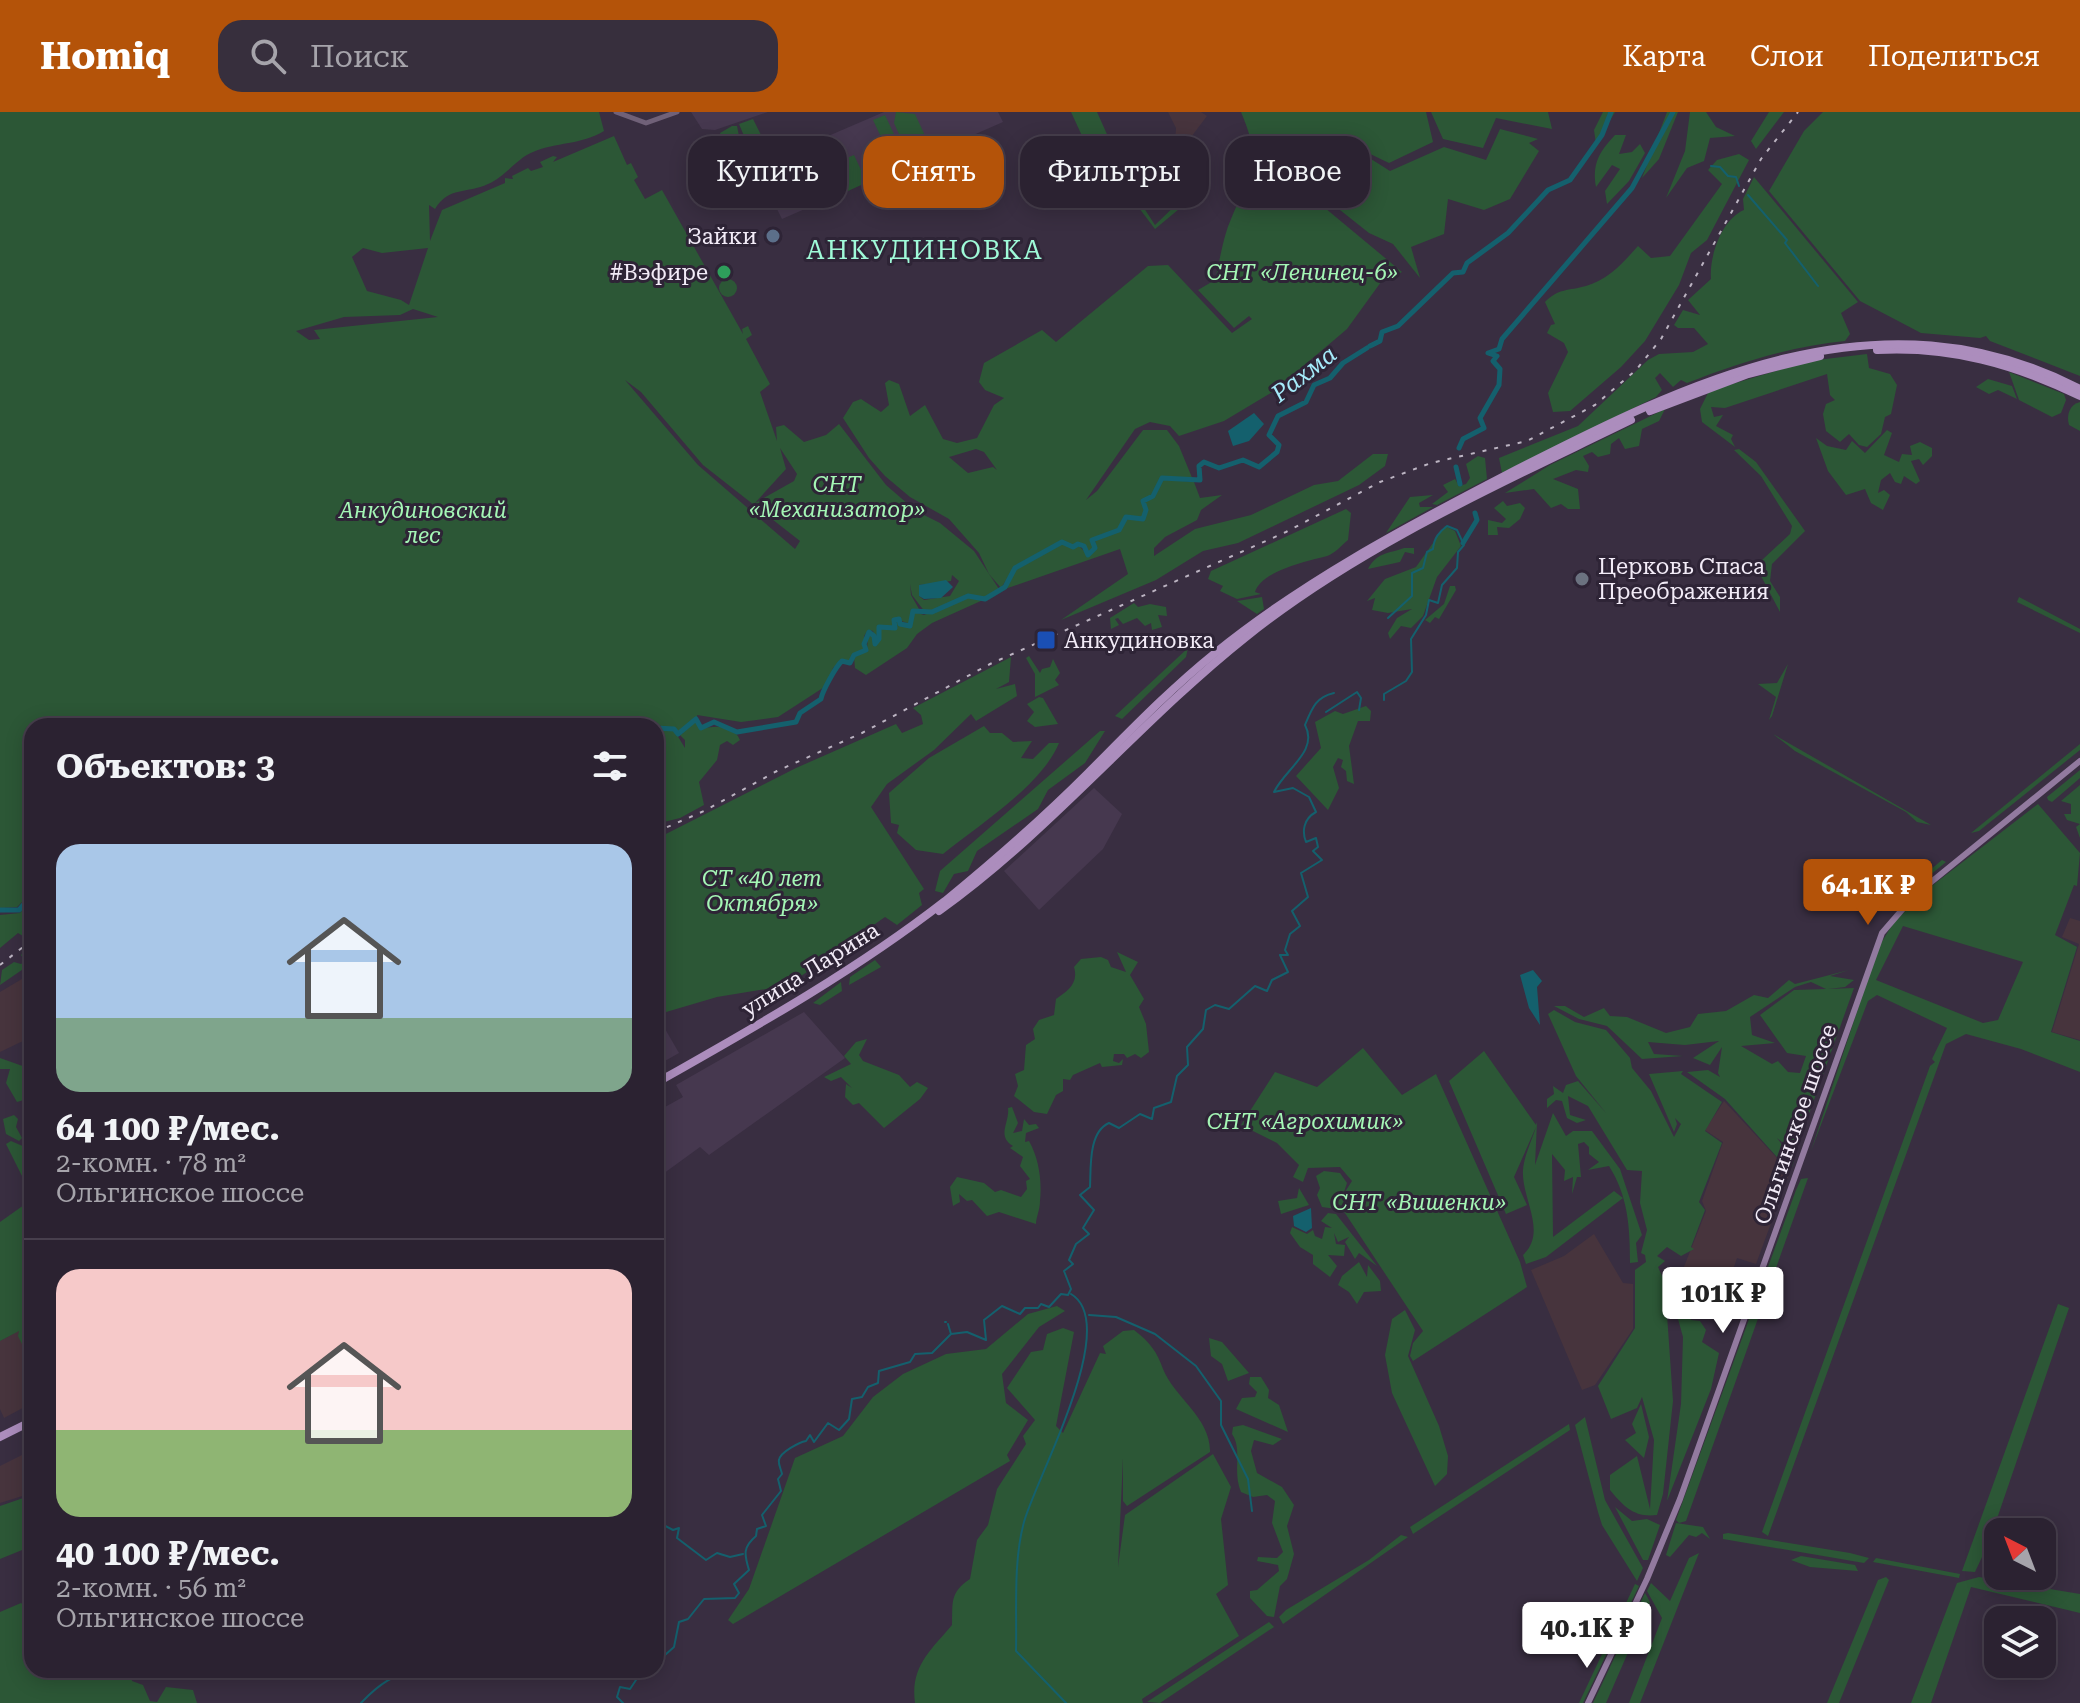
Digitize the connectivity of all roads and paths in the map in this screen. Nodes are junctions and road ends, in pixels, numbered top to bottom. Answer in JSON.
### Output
{"nodes":[{"id":1,"x":616,"y":112,"type":"edge"},
{"id":2,"x":674,"y":113,"type":"edge"},
{"id":3,"x":2080,"y":389,"type":"edge"},
{"id":4,"x":2080,"y":396,"type":"edge"},
{"id":5,"x":2080,"y":761,"type":"edge"},
{"id":6,"x":776,"y":1016,"type":"junction"},
{"id":7,"x":664,"y":1080,"type":"edge"},
{"id":8,"x":24,"y":1422,"type":"edge"},
{"id":9,"x":0,"y":1434,"type":"edge"},
{"id":10,"x":1588,"y":1703,"type":"edge"}],
"edges":[{"from":1,"to":2,"type":"street"},
{"from":3,"to":6,"type":"main road","name":"улица Ларина"},
{"from":4,"to":6,"type":"main road"},
{"from":5,"to":10,"type":"main road","name":"Ольгинское шоссе"},
{"from":6,"to":7,"type":"main road","name":"улица Ларина"},
{"from":8,"to":9,"type":"main road"}]}
